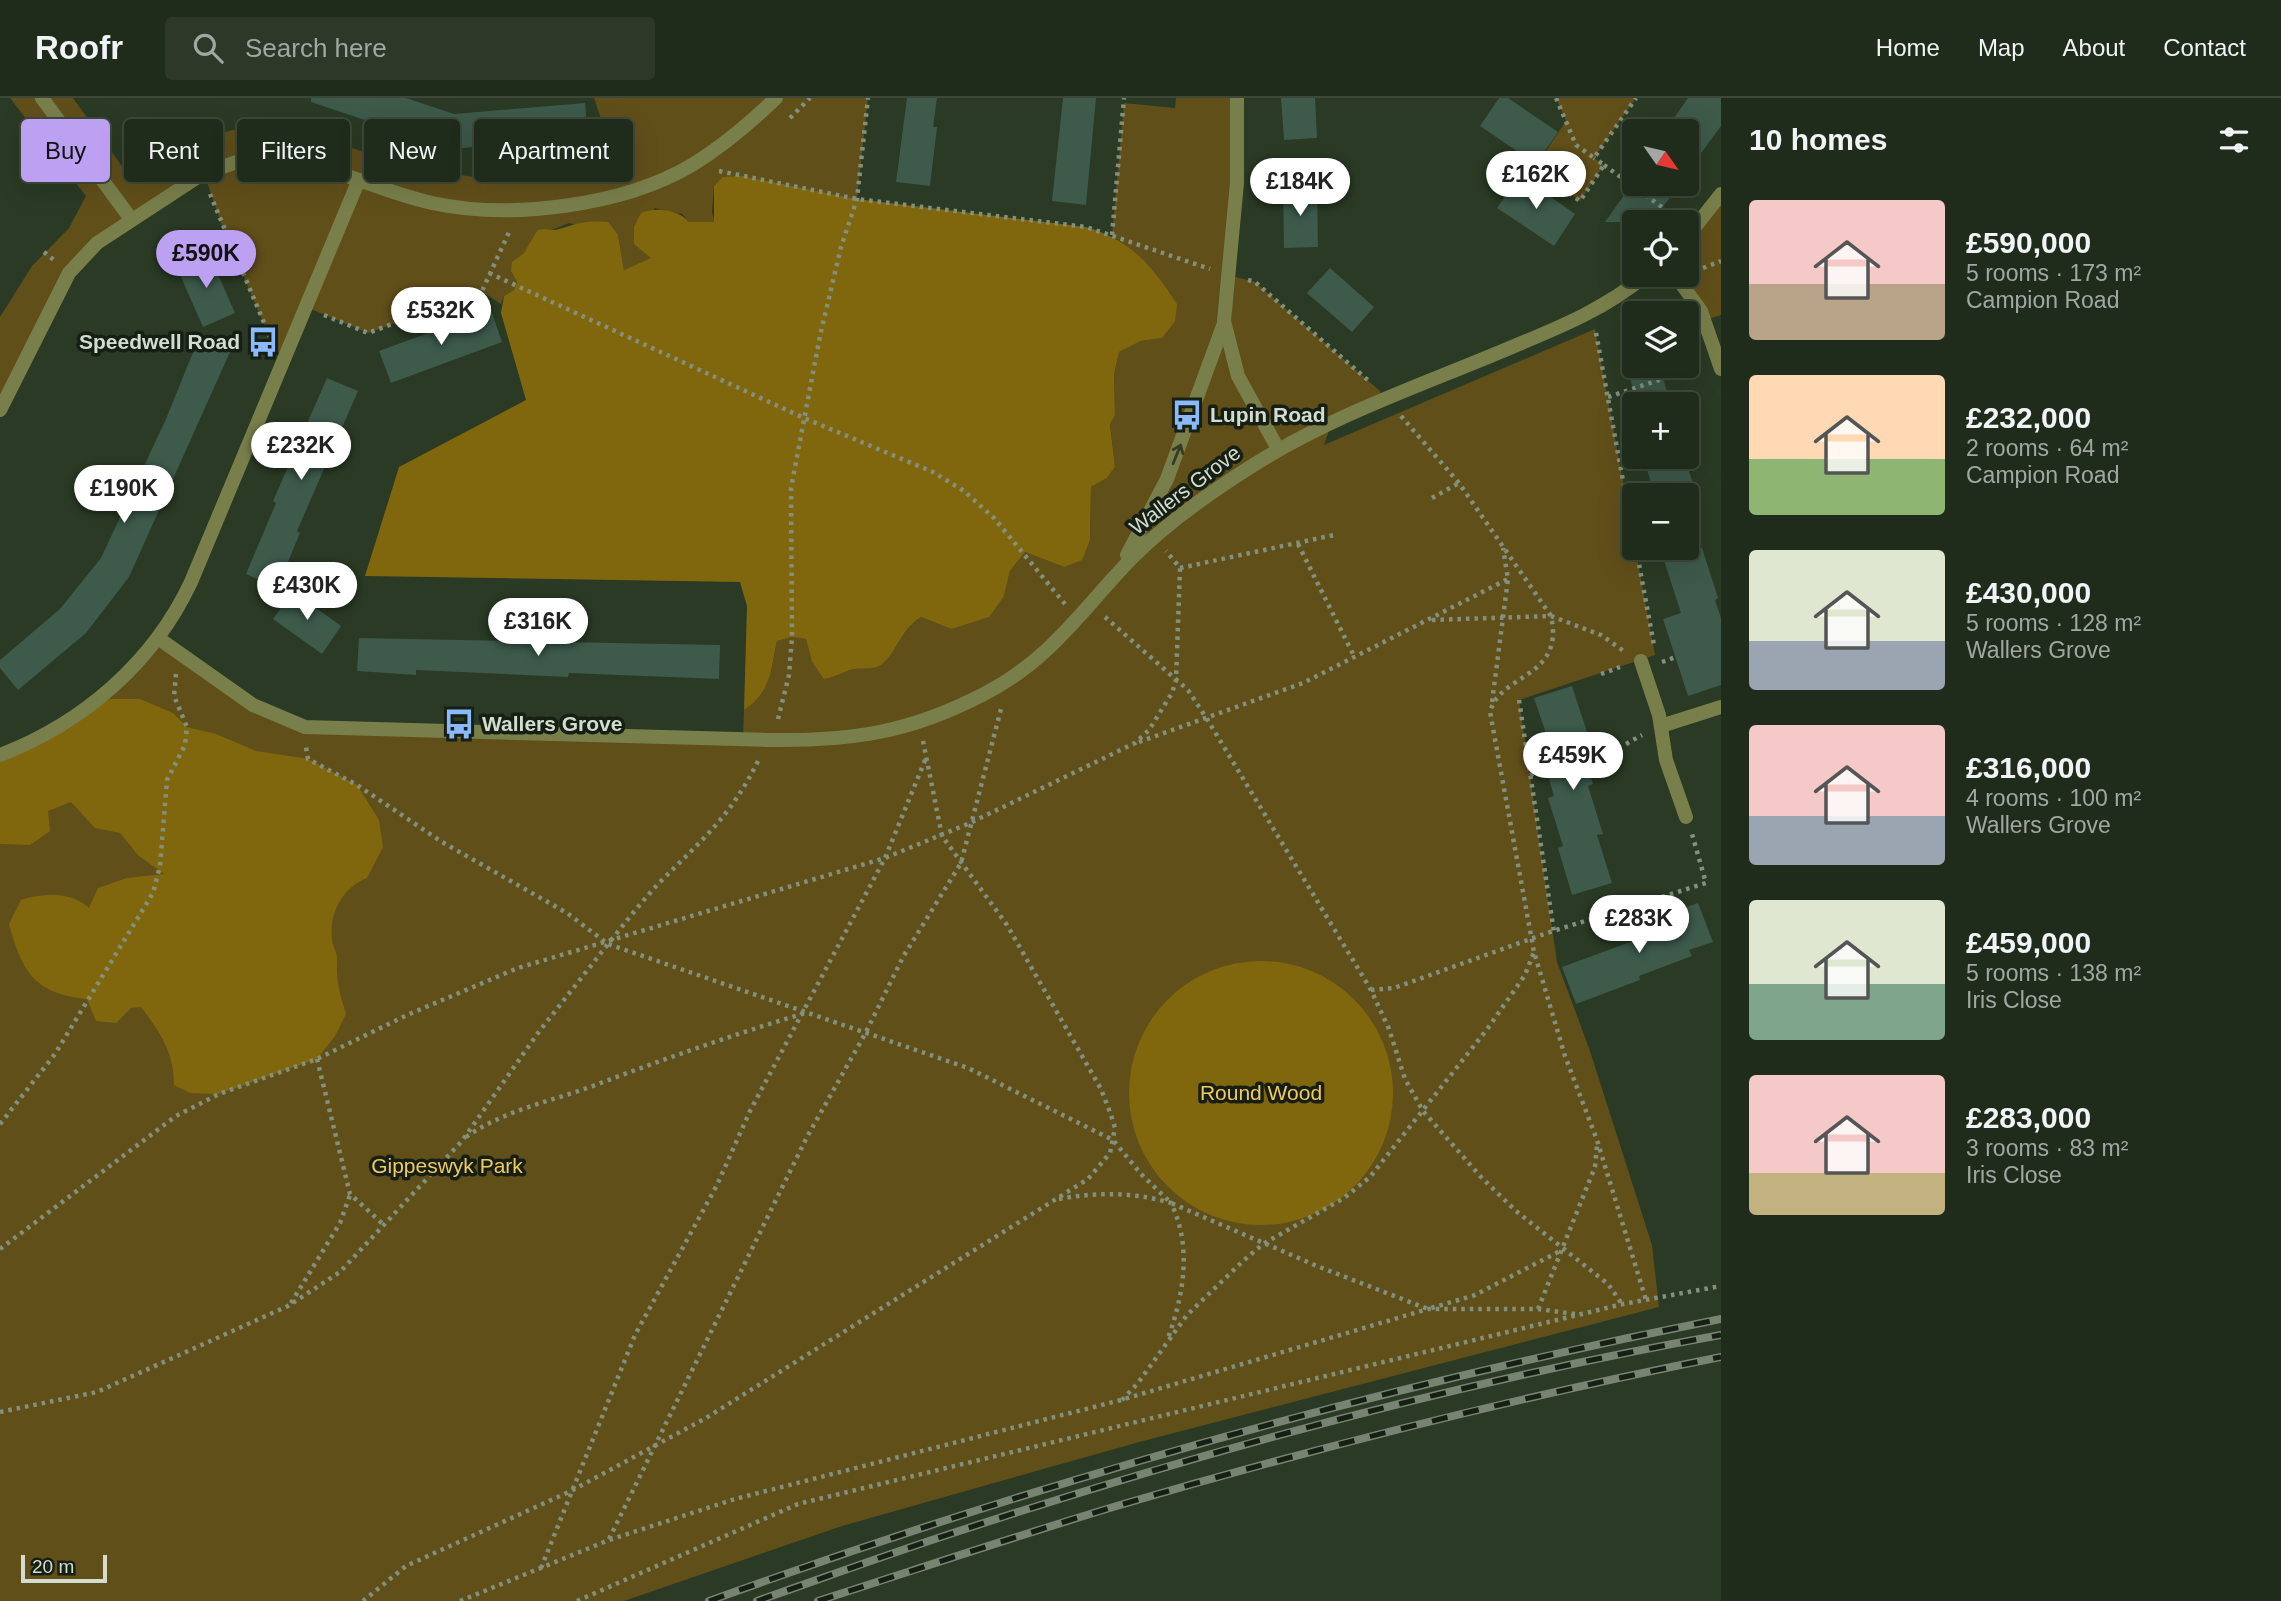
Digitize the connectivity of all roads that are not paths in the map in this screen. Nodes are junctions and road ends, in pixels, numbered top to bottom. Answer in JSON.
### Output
{"nodes":[{"id":1,"x":42,"y":98,"type":"edge"},
{"id":2,"x":776,"y":98,"type":"edge"},
{"id":3,"x":1237,"y":98,"type":"edge"},
{"id":4,"x":358,"y":182,"type":"junction"},
{"id":5,"x":1721,"y":194,"type":"edge"},
{"id":6,"x":131,"y":219,"type":"junction"},
{"id":7,"x":1699,"y":222,"type":"edge"},
{"id":8,"x":1629,"y":287,"type":"edge"},
{"id":9,"x":1684,"y":287,"type":"edge"},
{"id":10,"x":1224,"y":321,"type":"junction"},
{"id":11,"x":1720,"y":365,"type":"edge"},
{"id":12,"x":0,"y":410,"type":"edge"},
{"id":13,"x":1278,"y":449,"type":"junction"},
{"id":14,"x":1112,"y":580,"type":"junction"},
{"id":15,"x":158,"y":638,"type":"junction"},
{"id":16,"x":1648,"y":658,"type":"road end"},
{"id":17,"x":1721,"y":707,"type":"edge"},
{"id":18,"x":1661,"y":726,"type":"junction"},
{"id":19,"x":0,"y":755,"type":"edge"},
{"id":20,"x":1686,"y":817,"type":"road end"}],
"edges":[{"from":1,"to":6,"type":"street"},
{"from":2,"to":4,"type":"street"},
{"from":3,"to":10,"type":"street","name":"Wallers Grove"},
{"from":4,"to":6,"type":"street"},
{"from":4,"to":15,"type":"street"},
{"from":5,"to":7,"type":"street"},
{"from":6,"to":12,"type":"street"},
{"from":8,"to":13,"type":"street"},
{"from":9,"to":11,"type":"street"},
{"from":10,"to":13,"type":"street","name":"Wallers Grove"},
{"from":14,"to":10,"type":"street","name":"Wallers Grove","one_way":true},
{"from":13,"to":14,"type":"street","name":"Wallers Grove"},
{"from":14,"to":15,"type":"street","name":"Wallers Grove"},
{"from":15,"to":19,"type":"street"},
{"from":16,"to":18,"type":"street"},
{"from":17,"to":18,"type":"street"},
{"from":18,"to":20,"type":"street"}]}
